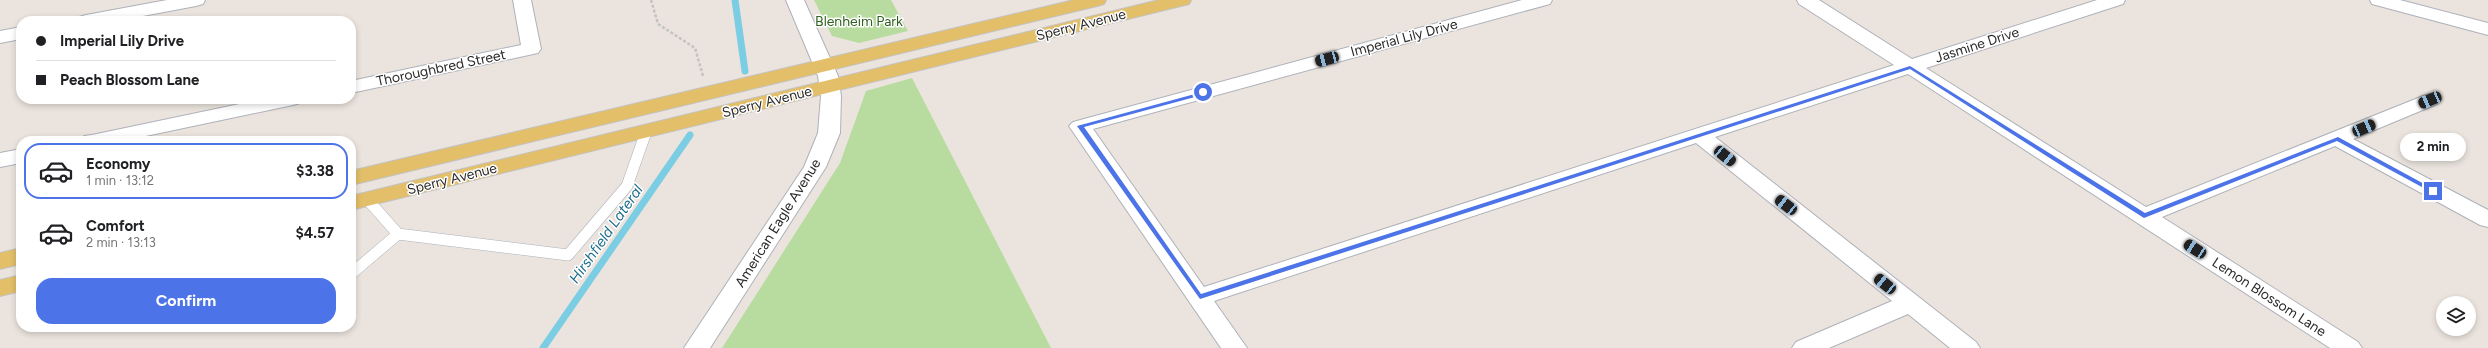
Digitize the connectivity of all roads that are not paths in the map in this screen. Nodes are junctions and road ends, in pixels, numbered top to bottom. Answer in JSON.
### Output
{"nodes":[{"id":1,"x":196,"y":0,"type":"edge"},
{"id":2,"x":522,"y":0,"type":"edge"},
{"id":3,"x":795,"y":0,"type":"edge"},
{"id":4,"x":1097,"y":0,"type":"edge"},
{"id":5,"x":1182,"y":0,"type":"edge"},
{"id":6,"x":1543,"y":0,"type":"edge"},
{"id":7,"x":1806,"y":0,"type":"edge"},
{"id":8,"x":2116,"y":0,"type":"edge"},
{"id":9,"x":2379,"y":0,"type":"edge"},
{"id":10,"x":112,"y":16,"type":"edge"},
{"id":11,"x":2488,"y":29,"type":"edge"},
{"id":12,"x":16,"y":34,"type":"edge"},
{"id":13,"x":0,"y":37,"type":"edge"},
{"id":14,"x":1910,"y":67,"type":"junction"},
{"id":15,"x":827,"y":76,"type":"junction"},
{"id":16,"x":356,"y":86,"type":"edge"},
{"id":17,"x":2430,"y":100,"type":"dead end"},
{"id":18,"x":269,"y":104,"type":"edge"},
{"id":19,"x":646,"y":132,"type":"junction"},
{"id":20,"x":116,"y":136,"type":"edge"},
{"id":21,"x":1700,"y":136,"type":"junction"},
{"id":22,"x":2338,"y":139,"type":"junction"},
{"id":23,"x":16,"y":157,"type":"edge"},
{"id":24,"x":0,"y":160,"type":"edge"},
{"id":25,"x":356,"y":177,"type":"edge"},
{"id":26,"x":359,"y":201,"type":"edge"},
{"id":27,"x":2144,"y":216,"type":"junction"},
{"id":28,"x":2488,"y":220,"type":"edge"},
{"id":29,"x":398,"y":234,"type":"junction"},
{"id":30,"x":16,"y":257,"type":"edge"},
{"id":31,"x":0,"y":260,"type":"edge"},
{"id":32,"x":356,"y":270,"type":"edge"},
{"id":33,"x":16,"y":284,"type":"edge"},
{"id":34,"x":0,"y":288,"type":"edge"},
{"id":35,"x":1200,"y":297,"type":"junction"},
{"id":36,"x":1910,"y":303,"type":"junction"},
{"id":37,"x":697,"y":348,"type":"edge"},
{"id":38,"x":1234,"y":348,"type":"edge"},
{"id":39,"x":1805,"y":348,"type":"edge"},
{"id":40,"x":1967,"y":348,"type":"edge"},
{"id":41,"x":2349,"y":348,"type":"edge"}],
"edges":[{"from":1,"to":10,"type":"street"},
{"from":2,"to":16,"type":"street","name":"Thoroughbred Street"},
{"from":3,"to":15,"type":"street","name":"American Eagle Avenue"},
{"from":4,"to":15,"type":"main road","name":"Sperry Avenue"},
{"from":5,"to":15,"type":"main road","name":"Sperry Avenue"},
{"from":6,"to":35,"type":"street","name":"Imperial Lily Drive"},
{"from":7,"to":14,"type":"street","name":"Lemon Blossom Lane"},
{"from":8,"to":14,"type":"street","name":"Jasmine Drive"},
{"from":9,"to":11,"type":"street"},
{"from":12,"to":13,"type":"street"},
{"from":14,"to":21,"type":"street","name":"Jasmine Drive"},
{"from":14,"to":27,"type":"street","name":"Lemon Blossom Lane"},
{"from":15,"to":19,"type":"main road","name":"Sperry Avenue"},
{"from":15,"to":25,"type":"main road","name":"Sperry Avenue"},
{"from":15,"to":37,"type":"street","name":"American Eagle Avenue"},
{"from":17,"to":22,"type":"street"},
{"from":18,"to":20,"type":"street"},
{"from":19,"to":26,"type":"main road","name":"Sperry Avenue"},
{"from":19,"to":29,"type":"lane"},
{"from":21,"to":35,"type":"street","name":"Jasmine Drive"},
{"from":21,"to":36,"type":"street"},
{"from":22,"to":27,"type":"street"},
{"from":22,"to":28,"type":"street"},
{"from":23,"to":24,"type":"street"},
{"from":26,"to":29,"type":"lane"},
{"from":27,"to":41,"type":"street","name":"Lemon Blossom Lane"},
{"from":29,"to":32,"type":"lane"},
{"from":30,"to":31,"type":"main road"},
{"from":33,"to":34,"type":"main road"},
{"from":35,"to":38,"type":"street"},
{"from":36,"to":39,"type":"street"},
{"from":36,"to":40,"type":"street"}]}
